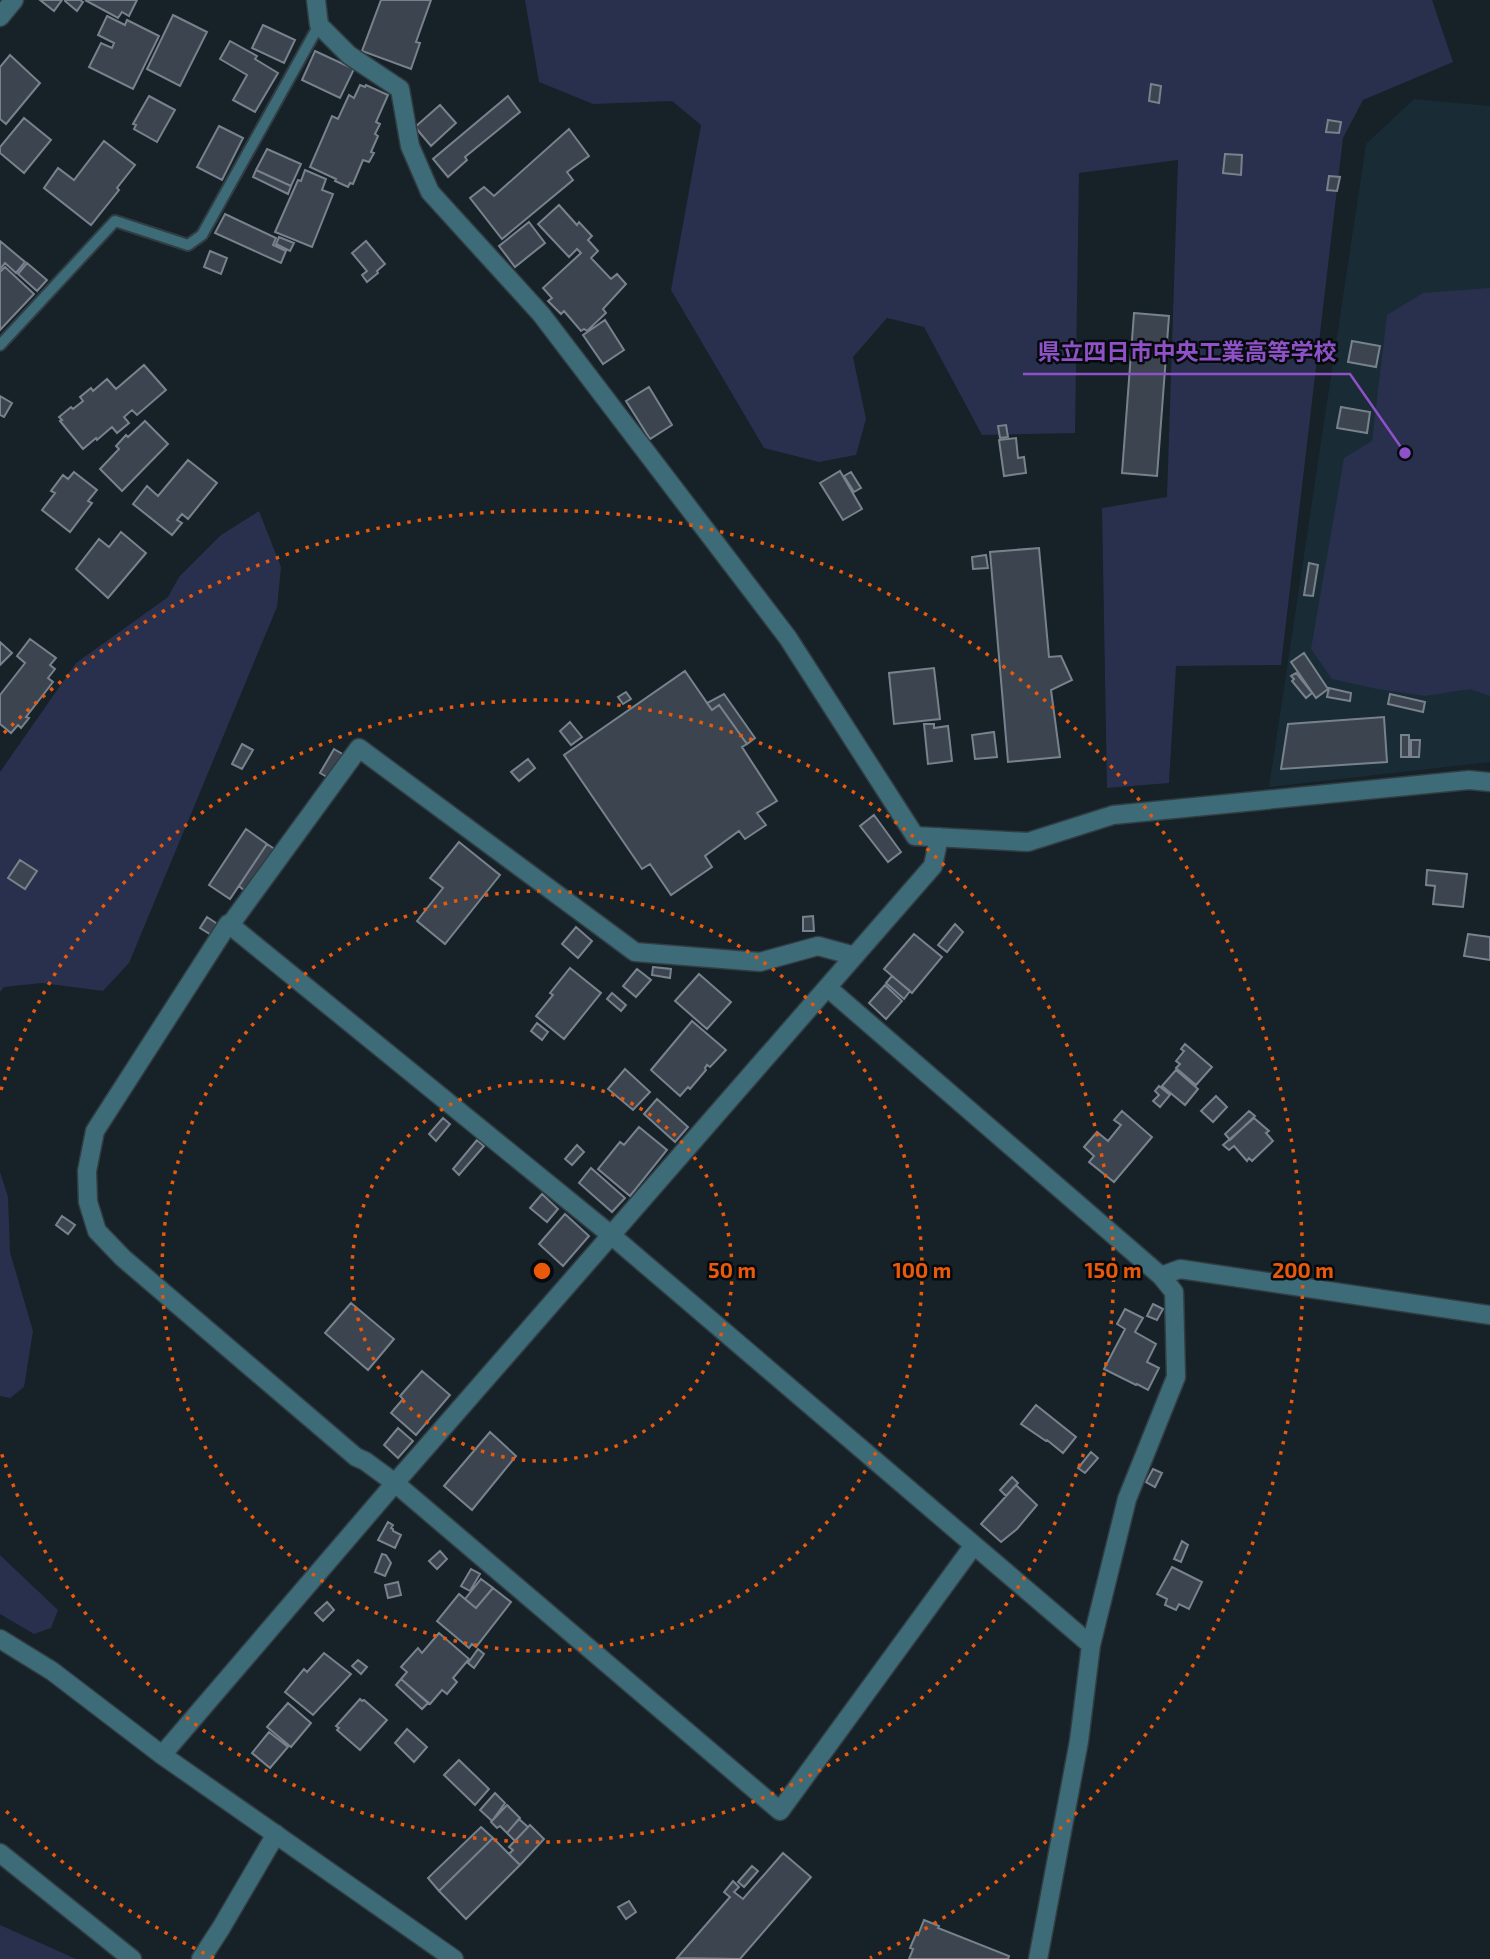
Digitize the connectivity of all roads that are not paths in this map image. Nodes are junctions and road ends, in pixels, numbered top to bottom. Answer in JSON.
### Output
{"nodes":[{"id":1,"x":15,"y":0,"type":"edge"},
{"id":2,"x":316,"y":0,"type":"edge"},
{"id":3,"x":0,"y":17,"type":"edge"},
{"id":4,"x":319,"y":25,"type":"junction"},
{"id":5,"x":0,"y":345,"type":"edge"},
{"id":6,"x":1490,"y":782,"type":"edge"},
{"id":7,"x":939,"y":837,"type":"junction"},
{"id":8,"x":230,"y":925,"type":"junction"},
{"id":9,"x":855,"y":956,"type":"junction"},
{"id":10,"x":828,"y":988,"type":"junction"},
{"id":11,"x":611,"y":1235,"type":"junction"},
{"id":12,"x":1161,"y":1276,"type":"junction"},
{"id":13,"x":1490,"y":1315,"type":"edge"},
{"id":14,"x":395,"y":1483,"type":"junction"},
{"id":15,"x":974,"y":1545,"type":"junction"},
{"id":16,"x":0,"y":1639,"type":"edge"},
{"id":17,"x":1091,"y":1646,"type":"junction"},
{"id":18,"x":162,"y":1755,"type":"junction"},
{"id":19,"x":276,"y":1834,"type":"junction"},
{"id":20,"x":0,"y":1853,"type":"edge"},
{"id":21,"x":132,"y":1959,"type":"edge"},
{"id":22,"x":201,"y":1959,"type":"edge"},
{"id":23,"x":454,"y":1959,"type":"edge"},
{"id":24,"x":1038,"y":1959,"type":"edge"}],
"edges":[{"from":1,"to":3,"type":"street"},
{"from":2,"to":4,"type":"street"},
{"from":4,"to":5,"type":"lane"},
{"from":4,"to":7,"type":"street"},
{"from":6,"to":7,"type":"street"},
{"from":7,"to":9,"type":"street"},
{"from":8,"to":9,"type":"street"},
{"from":8,"to":11,"type":"street"},
{"from":8,"to":14,"type":"street"},
{"from":9,"to":10,"type":"street"},
{"from":10,"to":11,"type":"street"},
{"from":10,"to":12,"type":"street"},
{"from":11,"to":14,"type":"street"},
{"from":11,"to":15,"type":"street"},
{"from":12,"to":13,"type":"street"},
{"from":12,"to":17,"type":"street"},
{"from":14,"to":15,"type":"street"},
{"from":14,"to":18,"type":"street"},
{"from":15,"to":17,"type":"street"},
{"from":16,"to":18,"type":"street"},
{"from":17,"to":24,"type":"street"},
{"from":18,"to":19,"type":"street"},
{"from":19,"to":22,"type":"street"},
{"from":19,"to":23,"type":"street"},
{"from":20,"to":21,"type":"street"}]}
